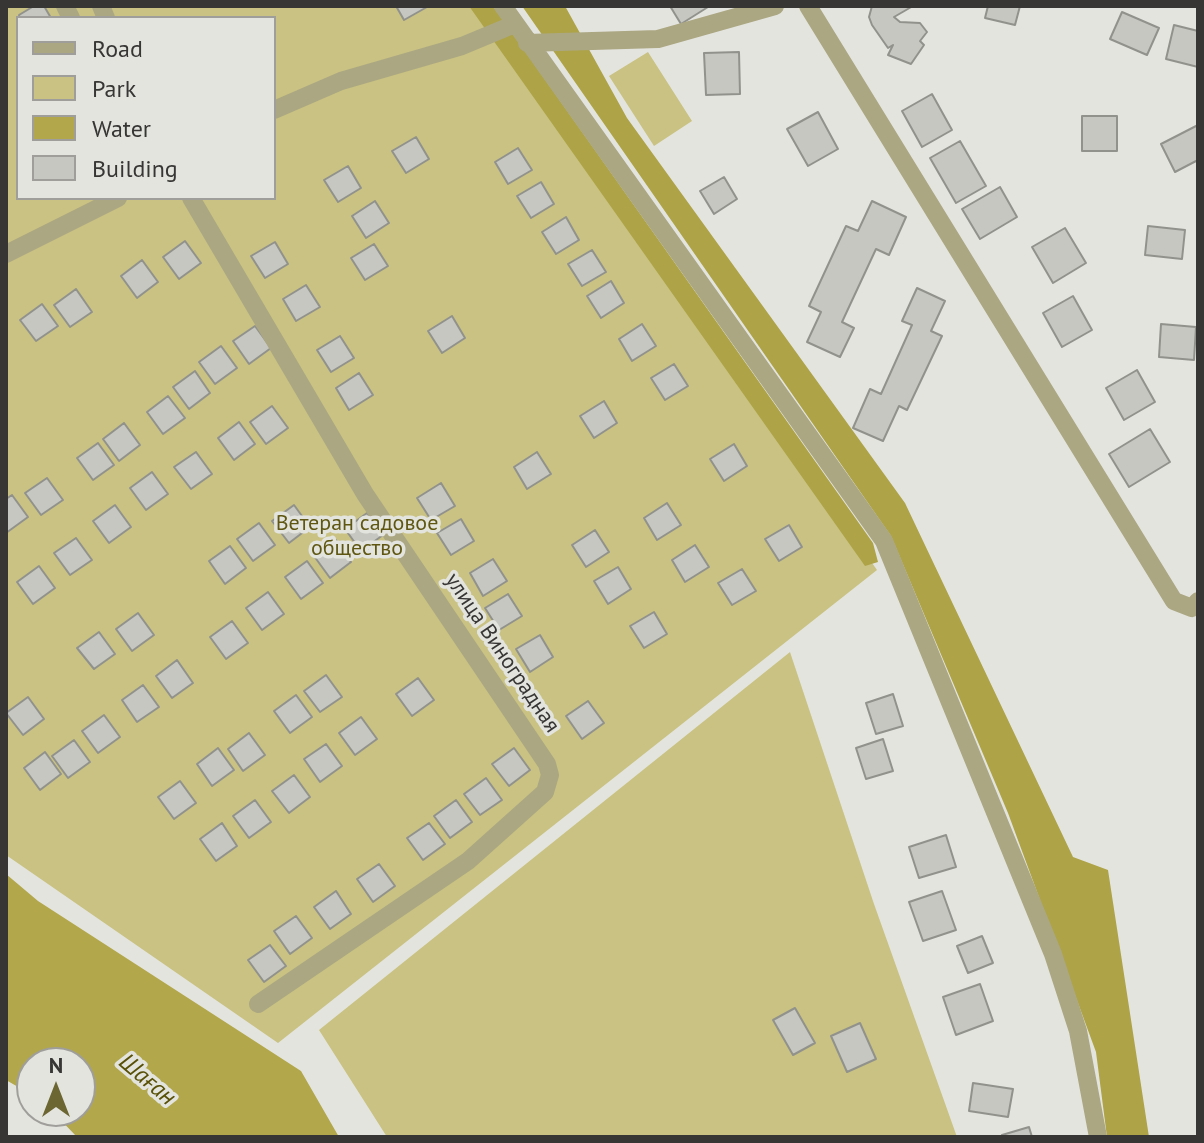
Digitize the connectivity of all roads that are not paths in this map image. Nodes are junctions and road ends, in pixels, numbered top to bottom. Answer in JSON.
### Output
{"nodes":[{"id":1,"x":503,"y":6,"type":"edge"},
{"id":2,"x":775,"y":6,"type":"edge"},
{"id":3,"x":808,"y":6,"type":"edge"},
{"id":4,"x":515,"y":24,"type":"junction"},
{"id":5,"x":527,"y":43,"type":"junction"},
{"id":6,"x":276,"y":109,"type":"edge"},
{"id":7,"x":114,"y":200,"type":"edge"},
{"id":8,"x":192,"y":200,"type":"edge"},
{"id":9,"x":6,"y":254,"type":"edge"},
{"id":10,"x":1198,"y":601,"type":"edge"},
{"id":11,"x":258,"y":1004,"type":"dead end"},
{"id":12,"x":1098,"y":1137,"type":"edge"}],
"edges":[{"from":1,"to":4,"type":"street"},
{"from":2,"to":5,"type":"street"},
{"from":3,"to":10,"type":"street"},
{"from":4,"to":5,"type":"street"},
{"from":4,"to":6,"type":"street"},
{"from":5,"to":12,"type":"street"},
{"from":7,"to":9,"type":"street"},
{"from":8,"to":11,"type":"street","name":"улица Виноградная"}]}
